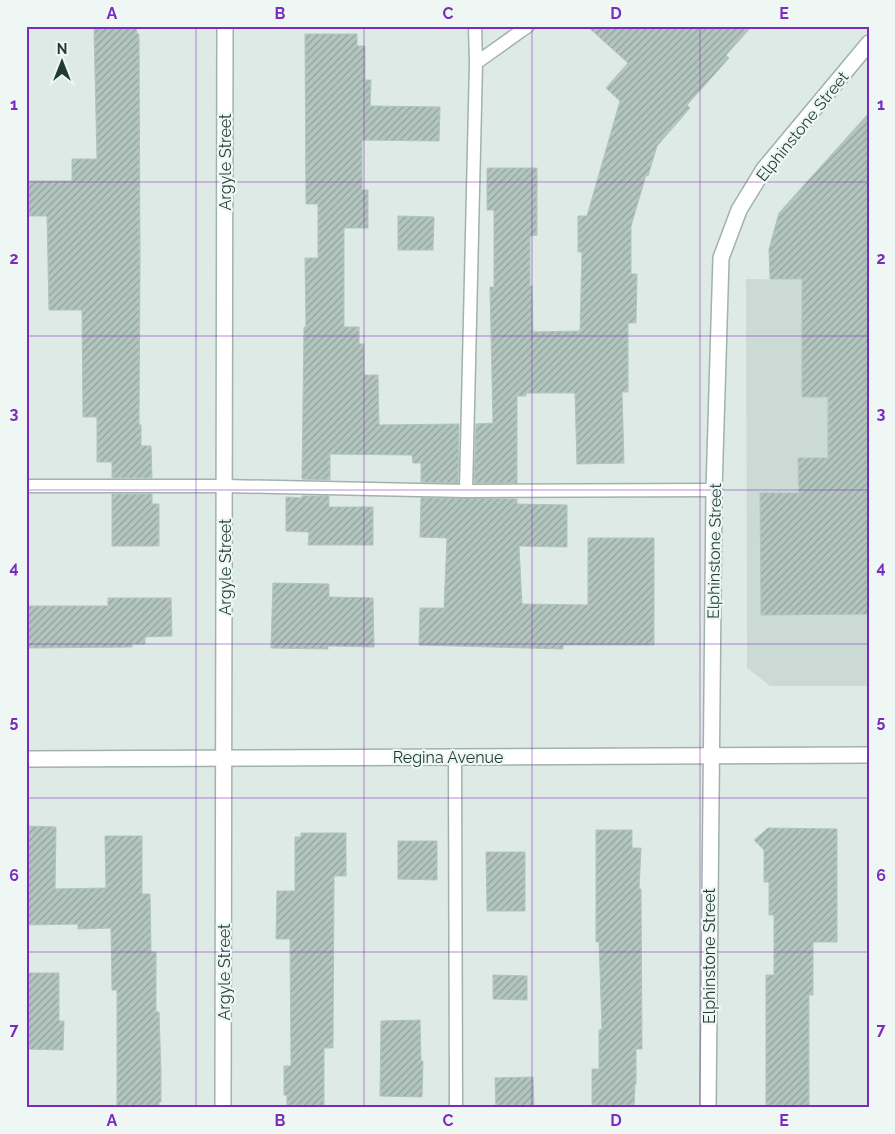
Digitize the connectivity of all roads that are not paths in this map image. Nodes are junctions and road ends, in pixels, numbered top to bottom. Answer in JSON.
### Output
{"nodes":[{"id":1,"x":225,"y":26,"type":"edge"},
{"id":2,"x":475,"y":26,"type":"edge"},
{"id":3,"x":528,"y":26,"type":"edge"},
{"id":4,"x":869,"y":43,"type":"edge"},
{"id":5,"x":476,"y":64,"type":"junction"},
{"id":6,"x":26,"y":486,"type":"edge"},
{"id":7,"x":225,"y":486,"type":"junction"},
{"id":8,"x":714,"y":490,"type":"junction"},
{"id":9,"x":466,"y":491,"type":"junction"},
{"id":10,"x":710,"y":755,"type":"junction"},
{"id":11,"x":869,"y":755,"type":"edge"},
{"id":12,"x":455,"y":757,"type":"junction"},
{"id":13,"x":225,"y":758,"type":"junction"},
{"id":14,"x":26,"y":759,"type":"edge"},
{"id":15,"x":224,"y":1108,"type":"edge"},
{"id":16,"x":456,"y":1108,"type":"edge"},
{"id":17,"x":708,"y":1108,"type":"edge"}],
"edges":[{"from":1,"to":7,"type":"street","name":"Argyle Street"},
{"from":2,"to":5,"type":"lane"},
{"from":3,"to":5,"type":"lane"},
{"from":4,"to":8,"type":"street","name":"Elphinstone Street"},
{"from":5,"to":9,"type":"lane"},
{"from":6,"to":7,"type":"lane"},
{"from":7,"to":9,"type":"lane"},
{"from":7,"to":13,"type":"street","name":"Argyle Street"},
{"from":8,"to":9,"type":"lane"},
{"from":8,"to":10,"type":"street","name":"Elphinstone Street"},
{"from":10,"to":11,"type":"street","name":"Regina Avenue"},
{"from":10,"to":12,"type":"street","name":"Regina Avenue"},
{"from":10,"to":17,"type":"street","name":"Elphinstone Street"},
{"from":12,"to":13,"type":"street","name":"Regina Avenue"},
{"from":12,"to":16,"type":"lane"},
{"from":13,"to":14,"type":"street","name":"Regina Avenue"},
{"from":13,"to":15,"type":"street","name":"Argyle Street"}]}
